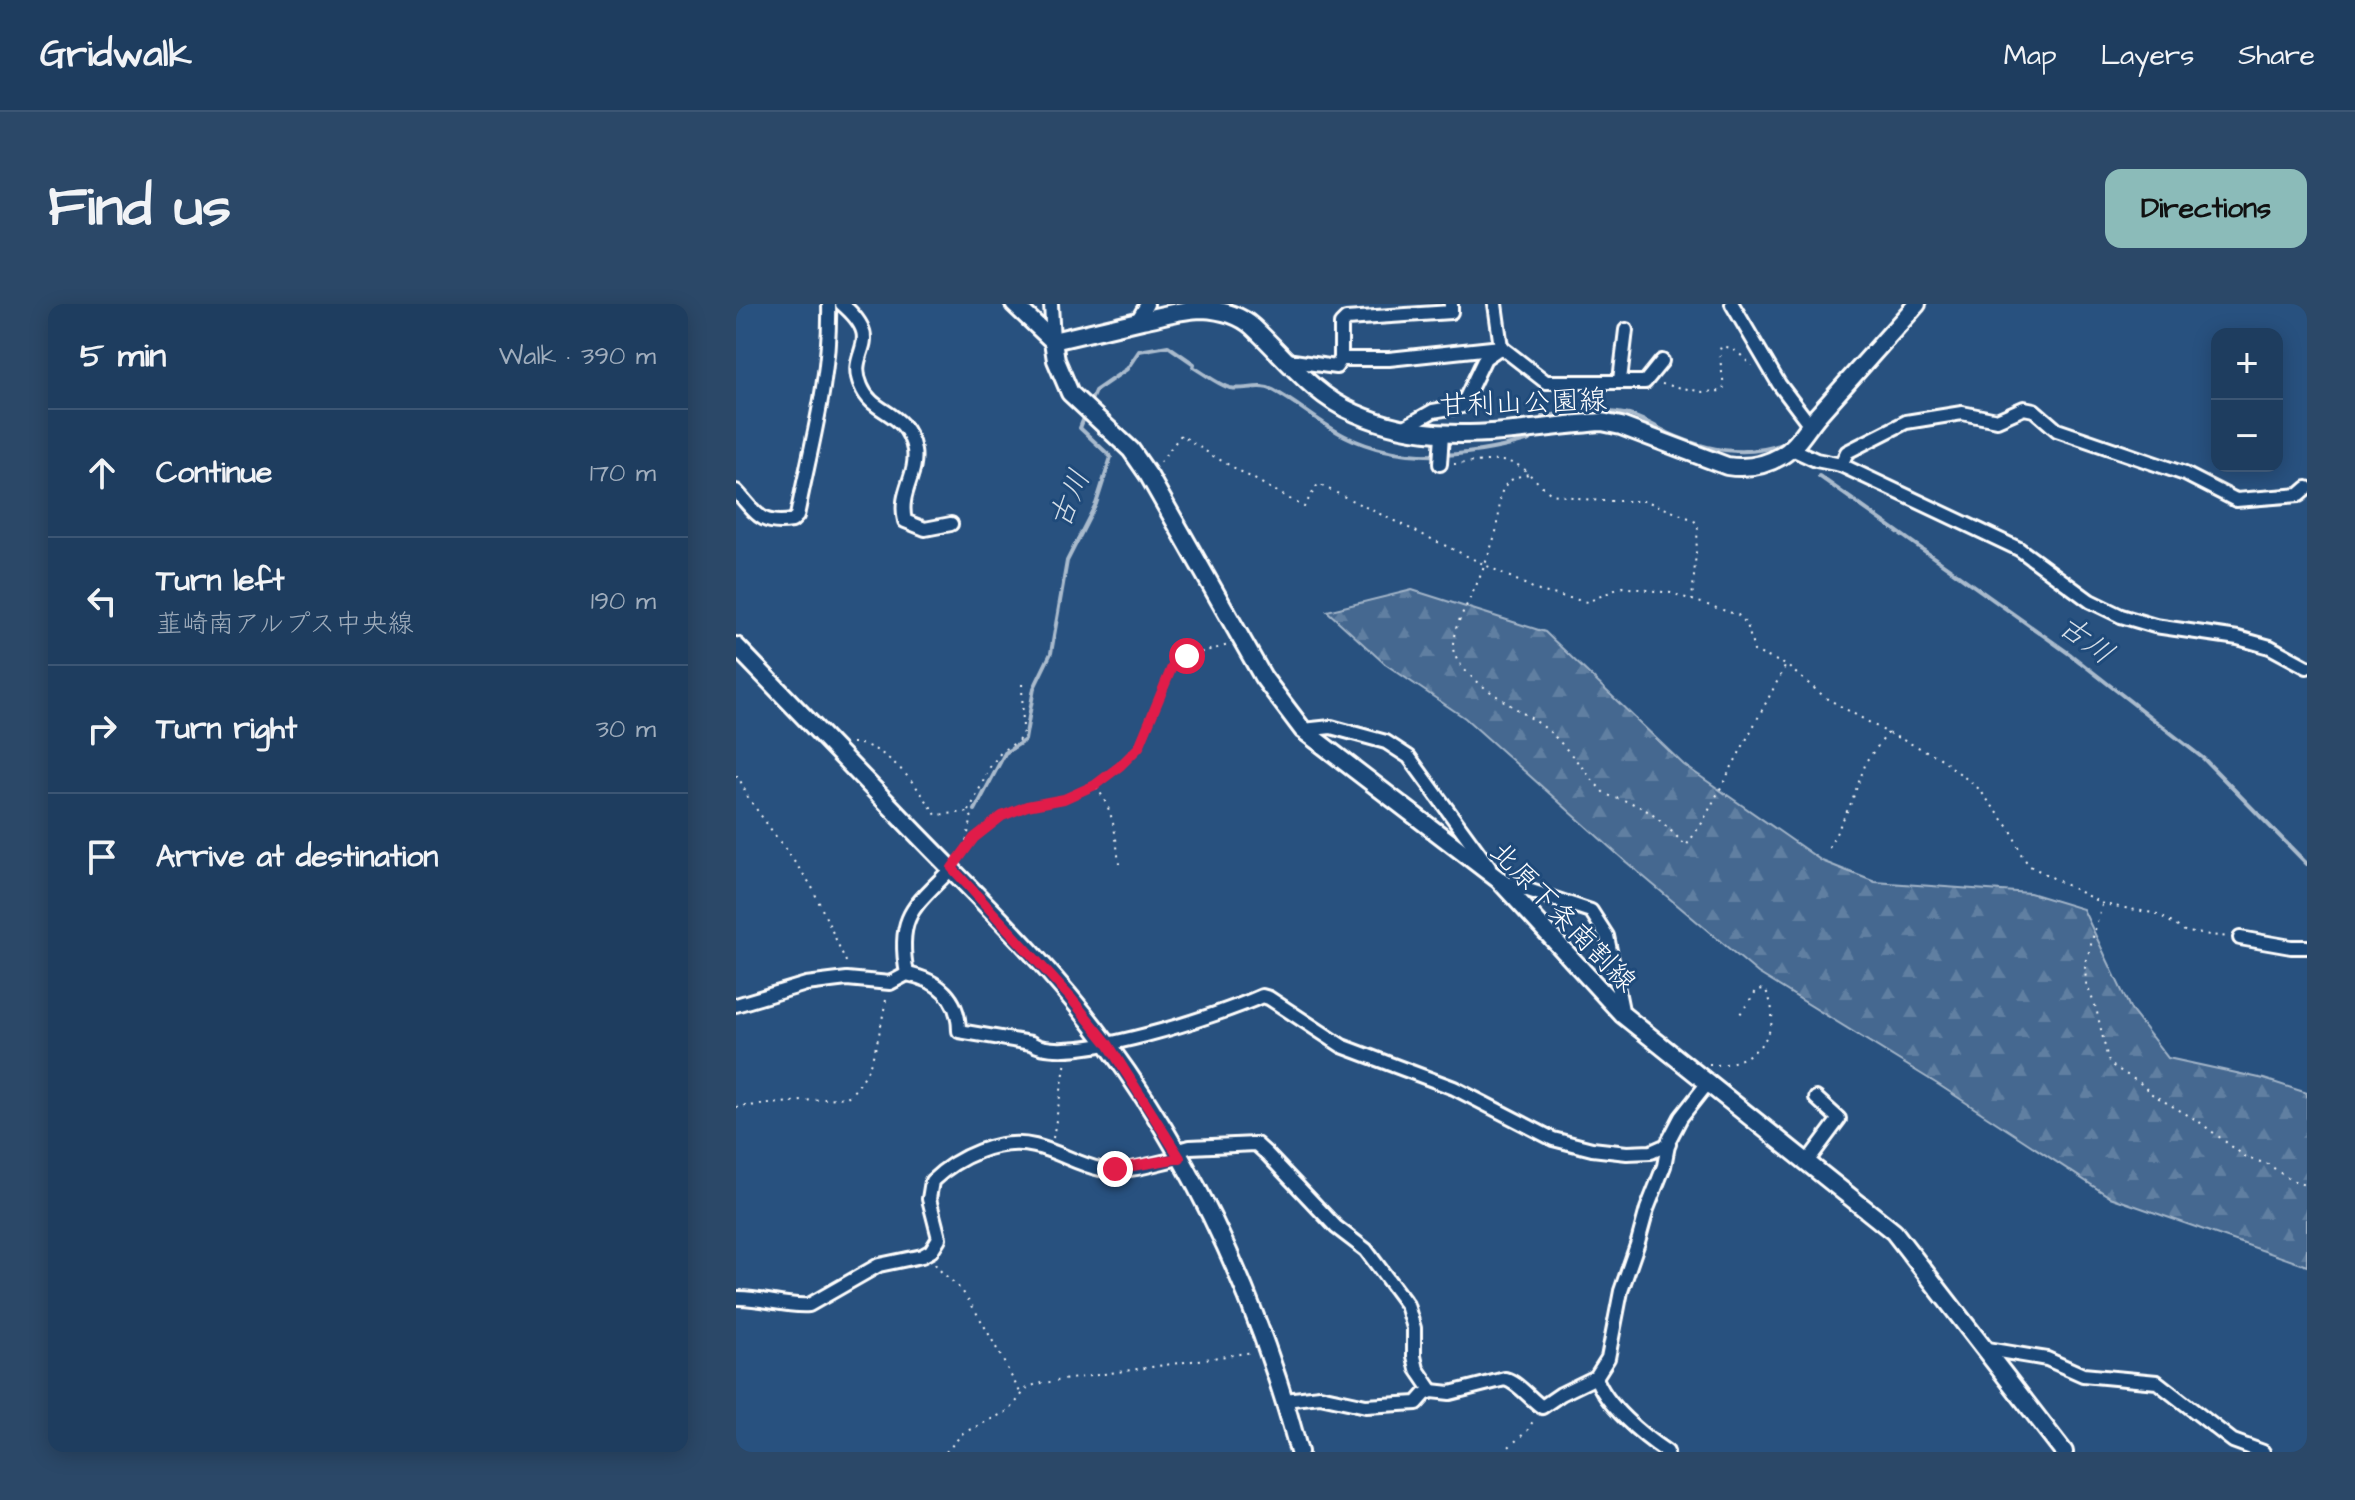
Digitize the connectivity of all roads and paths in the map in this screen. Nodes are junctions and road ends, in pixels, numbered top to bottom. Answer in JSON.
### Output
{"nodes":[{"id":1,"x":829,"y":304,"type":"edge"},
{"id":2,"x":842,"y":304,"type":"edge"},
{"id":3,"x":1014,"y":304,"type":"edge"},
{"id":4,"x":1051,"y":304,"type":"edge"},
{"id":5,"x":1147,"y":304,"type":"edge"},
{"id":6,"x":1451,"y":304,"type":"edge"},
{"id":7,"x":1495,"y":304,"type":"edge"},
{"id":8,"x":1732,"y":304,"type":"edge"},
{"id":9,"x":1917,"y":304,"type":"edge"},
{"id":10,"x":1230,"y":308,"type":"edge"},
{"id":11,"x":1137,"y":321,"type":"junction"},
{"id":12,"x":1626,"y":330,"type":"dead end"},
{"id":13,"x":1053,"y":341,"type":"junction"},
{"id":14,"x":1501,"y":347,"type":"junction"},
{"id":15,"x":1341,"y":359,"type":"junction"},
{"id":16,"x":1286,"y":360,"type":"junction"},
{"id":17,"x":1662,"y":361,"type":"dead end"},
{"id":18,"x":1754,"y":368,"type":"dead end"},
{"id":19,"x":1620,"y":380,"type":"junction"},
{"id":20,"x":1645,"y":382,"type":"junction"},
{"id":21,"x":1810,"y":425,"type":"junction"},
{"id":22,"x":1403,"y":428,"type":"junction"},
{"id":23,"x":1442,"y":440,"type":"junction"},
{"id":24,"x":1792,"y":449,"type":"junction"},
{"id":25,"x":1440,"y":464,"type":"joint"},
{"id":26,"x":1841,"y":465,"type":"junction"},
{"id":27,"x":1529,"y":474,"type":"junction"},
{"id":28,"x":1149,"y":476,"type":"junction"},
{"id":29,"x":2307,"y":488,"type":"edge"},
{"id":30,"x":736,"y":491,"type":"edge"},
{"id":31,"x":951,"y":524,"type":"dead end"},
{"id":32,"x":1485,"y":564,"type":"junction"},
{"id":33,"x":1692,"y":600,"type":"junction"},
{"id":34,"x":1244,"y":643,"type":"junction"},
{"id":35,"x":736,"y":646,"type":"edge"},
{"id":36,"x":1786,"y":665,"type":"junction"},
{"id":37,"x":2307,"y":667,"type":"edge"},
{"id":38,"x":1022,"y":681,"type":"dead end"},
{"id":39,"x":1303,"y":730,"type":"junction"},
{"id":40,"x":1888,"y":733,"type":"junction"},
{"id":41,"x":833,"y":747,"type":"junction"},
{"id":42,"x":736,"y":776,"type":"edge"},
{"id":43,"x":1095,"y":785,"type":"junction"},
{"id":44,"x":969,"y":812,"type":"junction"},
{"id":45,"x":1829,"y":848,"type":"dead end"},
{"id":46,"x":963,"y":853,"type":"junction"},
{"id":47,"x":1119,"y":864,"type":"dead end"},
{"id":48,"x":952,"y":868,"type":"junction"},
{"id":49,"x":1499,"y":880,"type":"junction"},
{"id":50,"x":2103,"y":904,"type":"junction"},
{"id":51,"x":2240,"y":938,"type":"joint"},
{"id":52,"x":2307,"y":947,"type":"edge"},
{"id":53,"x":907,"y":974,"type":"junction"},
{"id":54,"x":854,"y":980,"type":"junction"},
{"id":55,"x":890,"y":983,"type":"junction"},
{"id":56,"x":736,"y":1005,"type":"edge"},
{"id":57,"x":1740,"y":1014,"type":"dead end"},
{"id":58,"x":1623,"y":1015,"type":"junction"},
{"id":59,"x":1108,"y":1044,"type":"junction"},
{"id":60,"x":1068,"y":1048,"type":"junction"},
{"id":61,"x":1683,"y":1065,"type":"junction"},
{"id":62,"x":1707,"y":1084,"type":"junction"},
{"id":63,"x":1816,"y":1098,"type":"dead end"},
{"id":64,"x":736,"y":1107,"type":"edge"},
{"id":65,"x":1669,"y":1144,"type":"junction"},
{"id":66,"x":1050,"y":1151,"type":"junction"},
{"id":67,"x":1178,"y":1154,"type":"junction"},
{"id":68,"x":1807,"y":1162,"type":"junction"},
{"id":69,"x":2307,"y":1186,"type":"edge"},
{"id":70,"x":927,"y":1253,"type":"junction"},
{"id":71,"x":736,"y":1298,"type":"edge"},
{"id":72,"x":1987,"y":1349,"type":"junction"},
{"id":73,"x":1268,"y":1350,"type":"junction"},
{"id":74,"x":1596,"y":1377,"type":"junction"},
{"id":75,"x":1432,"y":1391,"type":"junction"},
{"id":76,"x":1022,"y":1395,"type":"junction"},
{"id":77,"x":1285,"y":1400,"type":"junction"},
{"id":78,"x":1542,"y":1407,"type":"junction"},
{"id":79,"x":946,"y":1452,"type":"edge"},
{"id":80,"x":1299,"y":1452,"type":"edge"},
{"id":81,"x":1503,"y":1452,"type":"edge"},
{"id":82,"x":1667,"y":1452,"type":"edge"},
{"id":83,"x":2064,"y":1452,"type":"edge"},
{"id":84,"x":2263,"y":1452,"type":"edge"}],
"edges":[{"from":1,"to":30,"type":"street"},
{"from":2,"to":31,"type":"street"},
{"from":3,"to":13,"type":"main road"},
{"from":4,"to":13,"type":"street"},
{"from":5,"to":11,"type":"street"},
{"from":6,"to":15,"type":"street"},
{"from":7,"to":14,"type":"street"},
{"from":8,"to":21,"type":"street"},
{"from":9,"to":21,"type":"main road","name":"甘利山公園線"},
{"from":10,"to":11,"type":"main road","name":"甘利山公園線"},
{"from":10,"to":16,"type":"main road","name":"甘利山公園線"},
{"from":11,"to":13,"type":"main road","name":"甘利山公園線"},
{"from":12,"to":19,"type":"street"},
{"from":13,"to":28,"type":"main road","name":"北原下条南割線"},
{"from":14,"to":15,"type":"street"},
{"from":14,"to":19,"type":"street"},
{"from":14,"to":22,"type":"street"},
{"from":15,"to":16,"type":"street"},
{"from":16,"to":22,"type":"main road","name":"甘利山公園線"},
{"from":17,"to":20,"type":"street"},
{"from":18,"to":20,"type":"path"},
{"from":19,"to":20,"type":"street"},
{"from":21,"to":24,"type":"main road","name":"甘利山公園線"},
{"from":22,"to":23,"type":"main road","name":"甘利山公園線"},
{"from":23,"to":24,"type":"main road","name":"甘利山公園線"},
{"from":23,"to":25,"type":"street"},
{"from":24,"to":26,"type":"street"},
{"from":25,"to":27,"type":"path"},
{"from":26,"to":29,"type":"street"},
{"from":26,"to":37,"type":"street"},
{"from":27,"to":32,"type":"path"},
{"from":27,"to":33,"type":"path"},
{"from":28,"to":32,"type":"path"},
{"from":28,"to":34,"type":"main road","name":"北原下条南割線"},
{"from":32,"to":33,"type":"path"},
{"from":32,"to":36,"type":"path"},
{"from":33,"to":36,"type":"path"},
{"from":34,"to":39,"type":"main road","name":"北原下条南割線"},
{"from":34,"to":43,"type":"path"},
{"from":35,"to":41,"type":"main road"},
{"from":36,"to":40,"type":"path"},
{"from":38,"to":44,"type":"path"},
{"from":39,"to":49,"type":"main road","name":"北原下条南割線"},
{"from":39,"to":49,"type":"street"},
{"from":40,"to":45,"type":"path"},
{"from":40,"to":50,"type":"path"},
{"from":41,"to":44,"type":"path"},
{"from":41,"to":48,"type":"main road"},
{"from":42,"to":54,"type":"path"},
{"from":43,"to":46,"type":"path"},
{"from":43,"to":47,"type":"path"},
{"from":44,"to":46,"type":"path"},
{"from":46,"to":48,"type":"path"},
{"from":48,"to":53,"type":"street"},
{"from":48,"to":59,"type":"main road"},
{"from":49,"to":58,"type":"main road","name":"北原下条南割線"},
{"from":49,"to":58,"type":"street"},
{"from":50,"to":51,"type":"path"},
{"from":50,"to":69,"type":"path"},
{"from":51,"to":52,"type":"street"},
{"from":53,"to":55,"type":"street"},
{"from":53,"to":60,"type":"street"},
{"from":54,"to":55,"type":"street"},
{"from":54,"to":56,"type":"street"},
{"from":55,"to":64,"type":"path"},
{"from":57,"to":61,"type":"path"},
{"from":58,"to":61,"type":"main road","name":"北原下条南割線"},
{"from":59,"to":60,"type":"street"},
{"from":59,"to":65,"type":"street"},
{"from":59,"to":67,"type":"main road"},
{"from":60,"to":66,"type":"path"},
{"from":61,"to":62,"type":"main road","name":"北原下条南割線"},
{"from":62,"to":65,"type":"street"},
{"from":62,"to":68,"type":"main road","name":"北原下条南割線"},
{"from":63,"to":68,"type":"street"},
{"from":65,"to":74,"type":"street"},
{"from":66,"to":67,"type":"street"},
{"from":66,"to":70,"type":"street"},
{"from":67,"to":73,"type":"main road"},
{"from":67,"to":75,"type":"street"},
{"from":68,"to":72,"type":"main road","name":"北原下条南割線"},
{"from":70,"to":71,"type":"street"},
{"from":70,"to":76,"type":"path"},
{"from":72,"to":83,"type":"main road","name":"北原下条南割線"},
{"from":72,"to":84,"type":"street"},
{"from":73,"to":76,"type":"path"},
{"from":73,"to":77,"type":"main road"},
{"from":74,"to":78,"type":"street"},
{"from":74,"to":82,"type":"street"},
{"from":75,"to":77,"type":"street"},
{"from":75,"to":78,"type":"street"},
{"from":76,"to":79,"type":"path"},
{"from":77,"to":80,"type":"main road"},
{"from":78,"to":81,"type":"path"}]}
